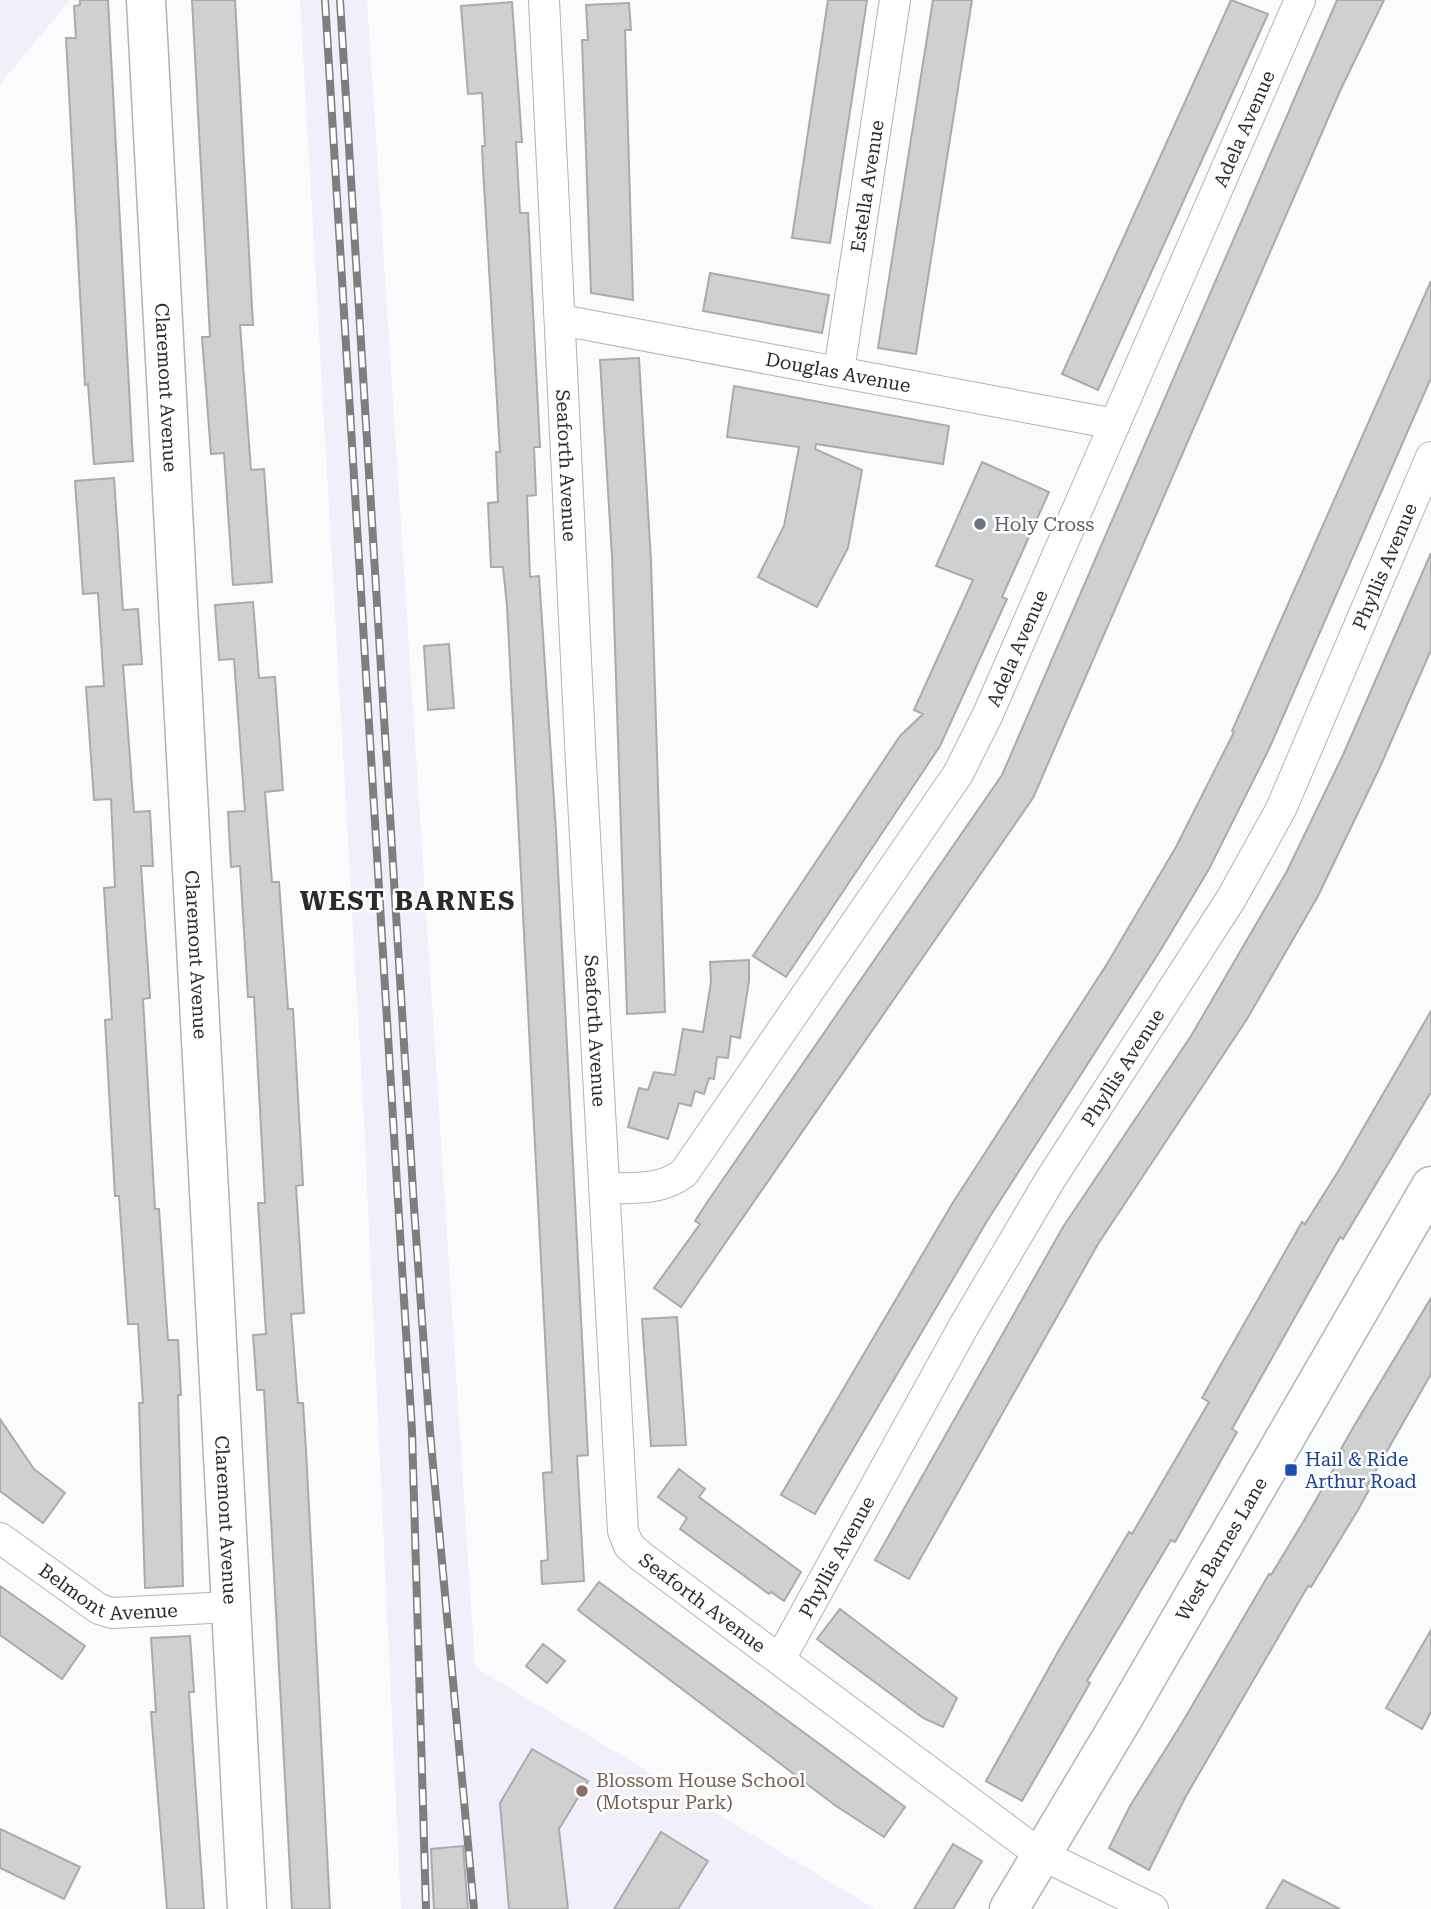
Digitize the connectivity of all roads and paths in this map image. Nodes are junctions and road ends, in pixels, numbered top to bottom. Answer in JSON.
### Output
{"nodes":[{"id":1,"x":146,"y":0,"type":"edge"},
{"id":2,"x":544,"y":0,"type":"edge"},
{"id":3,"x":895,"y":0,"type":"edge"},
{"id":4,"x":1300,"y":0,"type":"edge"},
{"id":5,"x":561,"y":320,"type":"junction"},
{"id":6,"x":839,"y":372,"type":"junction"},
{"id":7,"x":1115,"y":424,"type":"junction"},
{"id":8,"x":1431,"y":457,"type":"edge"},
{"id":9,"x":1431,"y":1186,"type":"edge"},
{"id":10,"x":605,"y":1188,"type":"junction"},
{"id":11,"x":0,"y":1538,"type":"edge"},
{"id":12,"x":230,"y":1606,"type":"junction"},
{"id":13,"x":780,"y":1659,"type":"junction"},
{"id":14,"x":1042,"y":1855,"type":"junction"},
{"id":15,"x":247,"y":1909,"type":"edge"},
{"id":16,"x":1009,"y":1909,"type":"edge"},
{"id":17,"x":1153,"y":1909,"type":"edge"}],
"edges":[{"from":1,"to":12,"type":"street","name":"Claremont Avenue"},
{"from":2,"to":5,"type":"street","name":"Seaforth Avenue"},
{"from":3,"to":6,"type":"street","name":"Estella Avenue"},
{"from":4,"to":7,"type":"street","name":"Adela Avenue"},
{"from":5,"to":6,"type":"street","name":"Douglas Avenue"},
{"from":5,"to":10,"type":"street","name":"Seaforth Avenue"},
{"from":6,"to":7,"type":"street","name":"Douglas Avenue"},
{"from":7,"to":10,"type":"street","name":"Adela Avenue"},
{"from":8,"to":13,"type":"street","name":"Phyllis Avenue"},
{"from":9,"to":14,"type":"street","name":"West Barnes Lane"},
{"from":10,"to":13,"type":"street","name":"Seaforth Avenue"},
{"from":11,"to":12,"type":"street","name":"Belmont Avenue"},
{"from":12,"to":15,"type":"street","name":"Claremont Avenue"},
{"from":13,"to":14,"type":"street","name":"Seaforth Avenue"},
{"from":14,"to":16,"type":"street","name":"West Barnes Lane"},
{"from":14,"to":17,"type":"street","name":"Seaforth Avenue"}]}
